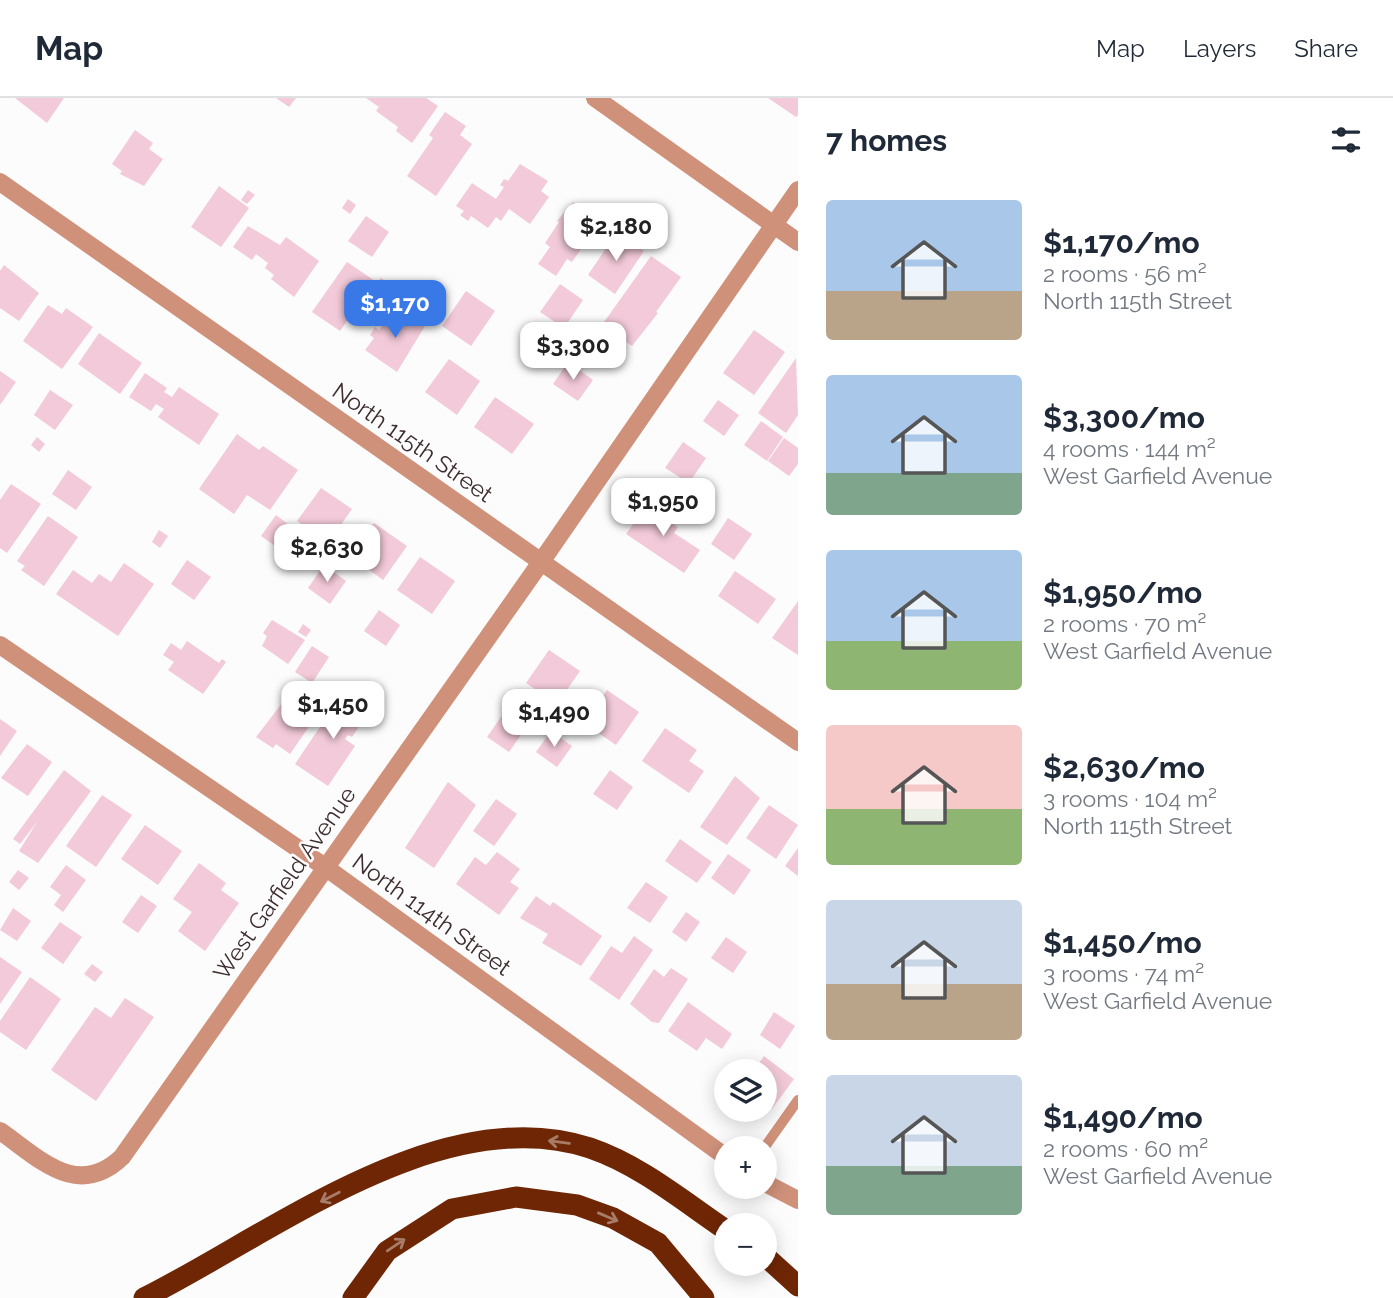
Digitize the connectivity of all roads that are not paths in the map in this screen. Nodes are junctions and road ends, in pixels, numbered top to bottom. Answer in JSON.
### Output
{"nodes":[{"id":1,"x":595,"y":98,"type":"edge"},
{"id":2,"x":0,"y":182,"type":"edge"},
{"id":3,"x":798,"y":190,"type":"edge"},
{"id":4,"x":773,"y":224,"type":"junction"},
{"id":5,"x":798,"y":242,"type":"edge"},
{"id":6,"x":541,"y":562,"type":"junction"},
{"id":7,"x":0,"y":645,"type":"edge"},
{"id":8,"x":798,"y":742,"type":"edge"},
{"id":9,"x":325,"y":867,"type":"junction"},
{"id":10,"x":798,"y":1100,"type":"edge"},
{"id":11,"x":0,"y":1130,"type":"edge"},
{"id":12,"x":772,"y":1136,"type":"edge"},
{"id":13,"x":714,"y":1148,"type":"edge"},
{"id":14,"x":777,"y":1189,"type":"edge"},
{"id":15,"x":798,"y":1200,"type":"edge"},
{"id":16,"x":714,"y":1222,"type":"edge"},
{"id":17,"x":777,"y":1262,"type":"edge"},
{"id":18,"x":777,"y":1267,"type":"edge"},
{"id":19,"x":798,"y":1272,"type":"edge"},
{"id":20,"x":798,"y":1286,"type":"edge"},
{"id":21,"x":144,"y":1298,"type":"edge"},
{"id":22,"x":353,"y":1298,"type":"edge"},
{"id":23,"x":704,"y":1298,"type":"edge"}],
"edges":[{"from":1,"to":4,"type":"street"},
{"from":2,"to":6,"type":"street","name":"North 115th Street"},
{"from":3,"to":4,"type":"street","name":"West Garfield Avenue"},
{"from":4,"to":5,"type":"street"},
{"from":4,"to":6,"type":"street","name":"West Garfield Avenue"},
{"from":6,"to":8,"type":"street","name":"North 115th Street"},
{"from":6,"to":9,"type":"street","name":"West Garfield Avenue"},
{"from":7,"to":9,"type":"street","name":"North 114th Street"},
{"from":9,"to":11,"type":"street","name":"West Garfield Avenue"},
{"from":9,"to":13,"type":"street","name":"North 114th Street"},
{"from":10,"to":12,"type":"lane"},
{"from":14,"to":15,"type":"street"},
{"from":16,"to":21,"type":"highway","one_way":true},
{"from":17,"to":19,"type":"highway"},
{"from":18,"to":20,"type":"highway"},
{"from":22,"to":23,"type":"highway","one_way":true}]}
